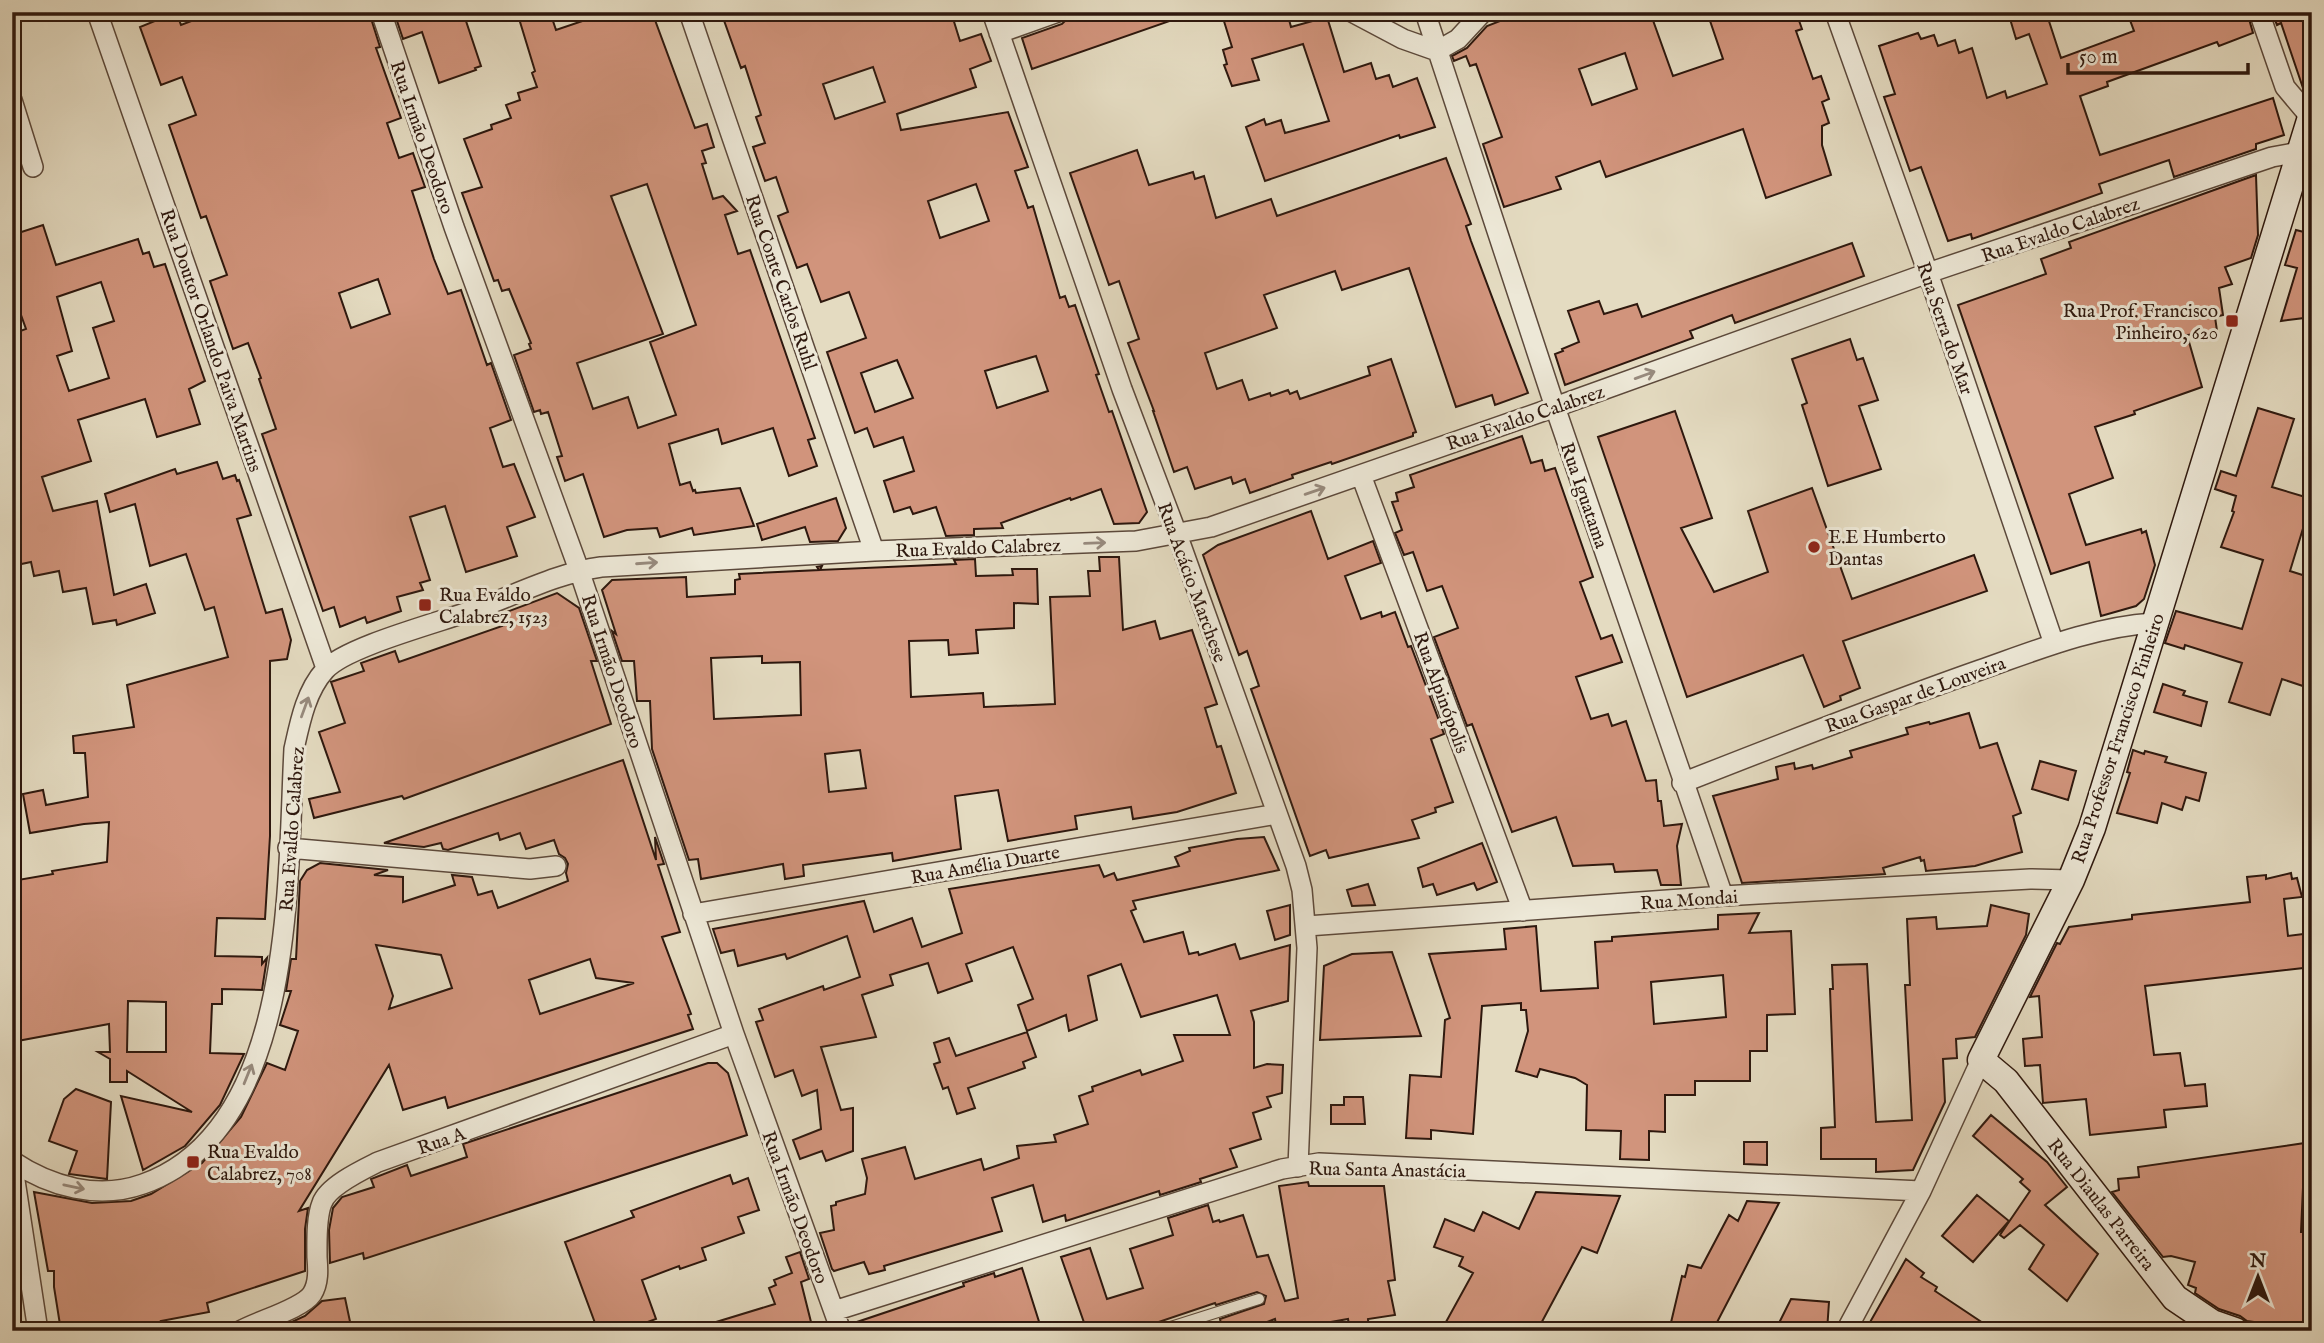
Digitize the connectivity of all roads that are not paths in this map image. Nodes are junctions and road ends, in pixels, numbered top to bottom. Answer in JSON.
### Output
{"nodes":[{"id":1,"x":97,"y":12,"type":"edge"},
{"id":2,"x":381,"y":12,"type":"edge"},
{"id":3,"x":689,"y":12,"type":"edge"},
{"id":4,"x":992,"y":12,"type":"edge"},
{"id":5,"x":1058,"y":12,"type":"edge"},
{"id":6,"x":1352,"y":12,"type":"edge"},
{"id":7,"x":1425,"y":12,"type":"edge"},
{"id":8,"x":1483,"y":12,"type":"edge"},
{"id":9,"x":1835,"y":12,"type":"edge"},
{"id":10,"x":2259,"y":12,"type":"edge"},
{"id":11,"x":999,"y":33,"type":"junction"},
{"id":12,"x":1437,"y":51,"type":"junction"},
{"id":13,"x":12,"y":100,"type":"edge"},
{"id":14,"x":2311,"y":116,"type":"edge"},
{"id":15,"x":2300,"y":152,"type":"junction"},
{"id":16,"x":33,"y":167,"type":"dead end"},
{"id":17,"x":1928,"y":273,"type":"junction"},
{"id":18,"x":1555,"y":407,"type":"junction"},
{"id":19,"x":1361,"y":475,"type":"junction"},
{"id":20,"x":1177,"y":534,"type":"junction"},
{"id":21,"x":874,"y":551,"type":"junction"},
{"id":22,"x":579,"y":570,"type":"junction"},
{"id":23,"x":2153,"y":623,"type":"junction"},
{"id":24,"x":2054,"y":644,"type":"junction"},
{"id":25,"x":326,"y":668,"type":"junction"},
{"id":26,"x":1682,"y":783,"type":"junction"},
{"id":27,"x":1277,"y":814,"type":"junction"},
{"id":28,"x":288,"y":848,"type":"junction"},
{"id":29,"x":556,"y":866,"type":"dead end"},
{"id":30,"x":2071,"y":880,"type":"junction"},
{"id":31,"x":1723,"y":896,"type":"junction"},
{"id":32,"x":1523,"y":911,"type":"junction"},
{"id":33,"x":693,"y":914,"type":"junction"},
{"id":34,"x":1307,"y":926,"type":"junction"},
{"id":35,"x":734,"y":1034,"type":"junction"},
{"id":36,"x":1981,"y":1060,"type":"junction"},
{"id":37,"x":12,"y":1161,"type":"edge"},
{"id":38,"x":1298,"y":1167,"type":"junction"},
{"id":39,"x":1921,"y":1191,"type":"junction"},
{"id":40,"x":1259,"y":1299,"type":"dead end"},
{"id":41,"x":834,"y":1311,"type":"junction"},
{"id":42,"x":38,"y":1331,"type":"edge"},
{"id":43,"x":240,"y":1331,"type":"edge"},
{"id":44,"x":841,"y":1331,"type":"edge"},
{"id":45,"x":1158,"y":1331,"type":"edge"},
{"id":46,"x":1846,"y":1331,"type":"edge"},
{"id":47,"x":2235,"y":1331,"type":"edge"}],
"edges":[{"from":1,"to":25,"type":"street","name":"Rua Doutor Orlando Paiva Martins"},
{"from":2,"to":22,"type":"street","name":"Rua Irmão Deodoro"},
{"from":3,"to":21,"type":"street","name":"Rua Conte Carlos Ruhl"},
{"from":4,"to":11,"type":"street","name":"Rua Acácio Marchese"},
{"from":5,"to":11,"type":"street"},
{"from":6,"to":12,"type":"street"},
{"from":7,"to":12,"type":"street","name":"Rua Iguatama"},
{"from":8,"to":12,"type":"street"},
{"from":9,"to":17,"type":"street","name":"Rua Serra do Mar"},
{"from":10,"to":14,"type":"street"},
{"from":11,"to":20,"type":"street","name":"Rua Acácio Marchese"},
{"from":12,"to":18,"type":"street","name":"Rua Iguatama"},
{"from":13,"to":16,"type":"street"},
{"from":14,"to":15,"type":"street","name":"Rua Professor Francisco Pinheiro"},
{"from":15,"to":17,"type":"street","name":"Rua Evaldo Calabrez"},
{"from":15,"to":23,"type":"street","name":"Rua Professor Francisco Pinheiro"},
{"from":18,"to":17,"type":"street","name":"Rua Evaldo Calabrez","one_way":true},
{"from":17,"to":24,"type":"street","name":"Rua Serra do Mar"},
{"from":18,"to":19,"type":"street","name":"Rua Evaldo Calabrez"},
{"from":18,"to":26,"type":"street","name":"Rua Iguatama"},
{"from":20,"to":19,"type":"street","name":"Rua Evaldo Calabrez","one_way":true},
{"from":19,"to":32,"type":"street","name":"Rua Alpinópolis"},
{"from":21,"to":20,"type":"street","name":"Rua Evaldo Calabrez","one_way":true},
{"from":20,"to":27,"type":"street","name":"Rua Acácio Marchese"},
{"from":22,"to":21,"type":"street","name":"Rua Evaldo Calabrez","one_way":true},
{"from":22,"to":25,"type":"street","name":"Rua Evaldo Calabrez"},
{"from":22,"to":33,"type":"street","name":"Rua Irmão Deodoro"},
{"from":23,"to":24,"type":"street","name":"Rua Gaspar de Louveira"},
{"from":23,"to":30,"type":"street","name":"Rua Professor Francisco Pinheiro"},
{"from":24,"to":26,"type":"street","name":"Rua Gaspar de Louveira"},
{"from":28,"to":25,"type":"street","name":"Rua Evaldo Calabrez","one_way":true},
{"from":26,"to":31,"type":"street","name":"Rua Iguatama"},
{"from":27,"to":33,"type":"street","name":"Rua Amélia Duarte"},
{"from":27,"to":34,"type":"street","name":"Rua Acácio Marchese"},
{"from":28,"to":29,"type":"street"},
{"from":37,"to":28,"type":"street","name":"Rua Evaldo Calabrez","one_way":true},
{"from":30,"to":31,"type":"street","name":"Rua Mondai"},
{"from":30,"to":36,"type":"street","name":"Rua Professor Francisco Pinheiro"},
{"from":31,"to":32,"type":"street","name":"Rua Mondai"},
{"from":32,"to":34,"type":"street","name":"Rua Mondai"},
{"from":33,"to":35,"type":"street","name":"Rua Irmão Deodoro"},
{"from":34,"to":38,"type":"street","name":"Rua Acácio Marchese"},
{"from":35,"to":41,"type":"street","name":"Rua Irmão Deodoro"},
{"from":35,"to":43,"type":"street","name":"Rua A"},
{"from":36,"to":39,"type":"street","name":"Rua Professor Francisco Pinheiro"},
{"from":36,"to":47,"type":"street","name":"Rua Diaulas Parreira"},
{"from":37,"to":42,"type":"street"},
{"from":38,"to":39,"type":"street","name":"Rua Santa Anastácia"},
{"from":38,"to":41,"type":"street","name":"Rua Santa Anastácia"},
{"from":39,"to":46,"type":"street","name":"Rua Professor Francisco Pinheiro"},
{"from":40,"to":45,"type":"lane"},
{"from":41,"to":44,"type":"street","name":"Rua Irmão Deodoro"}]}
